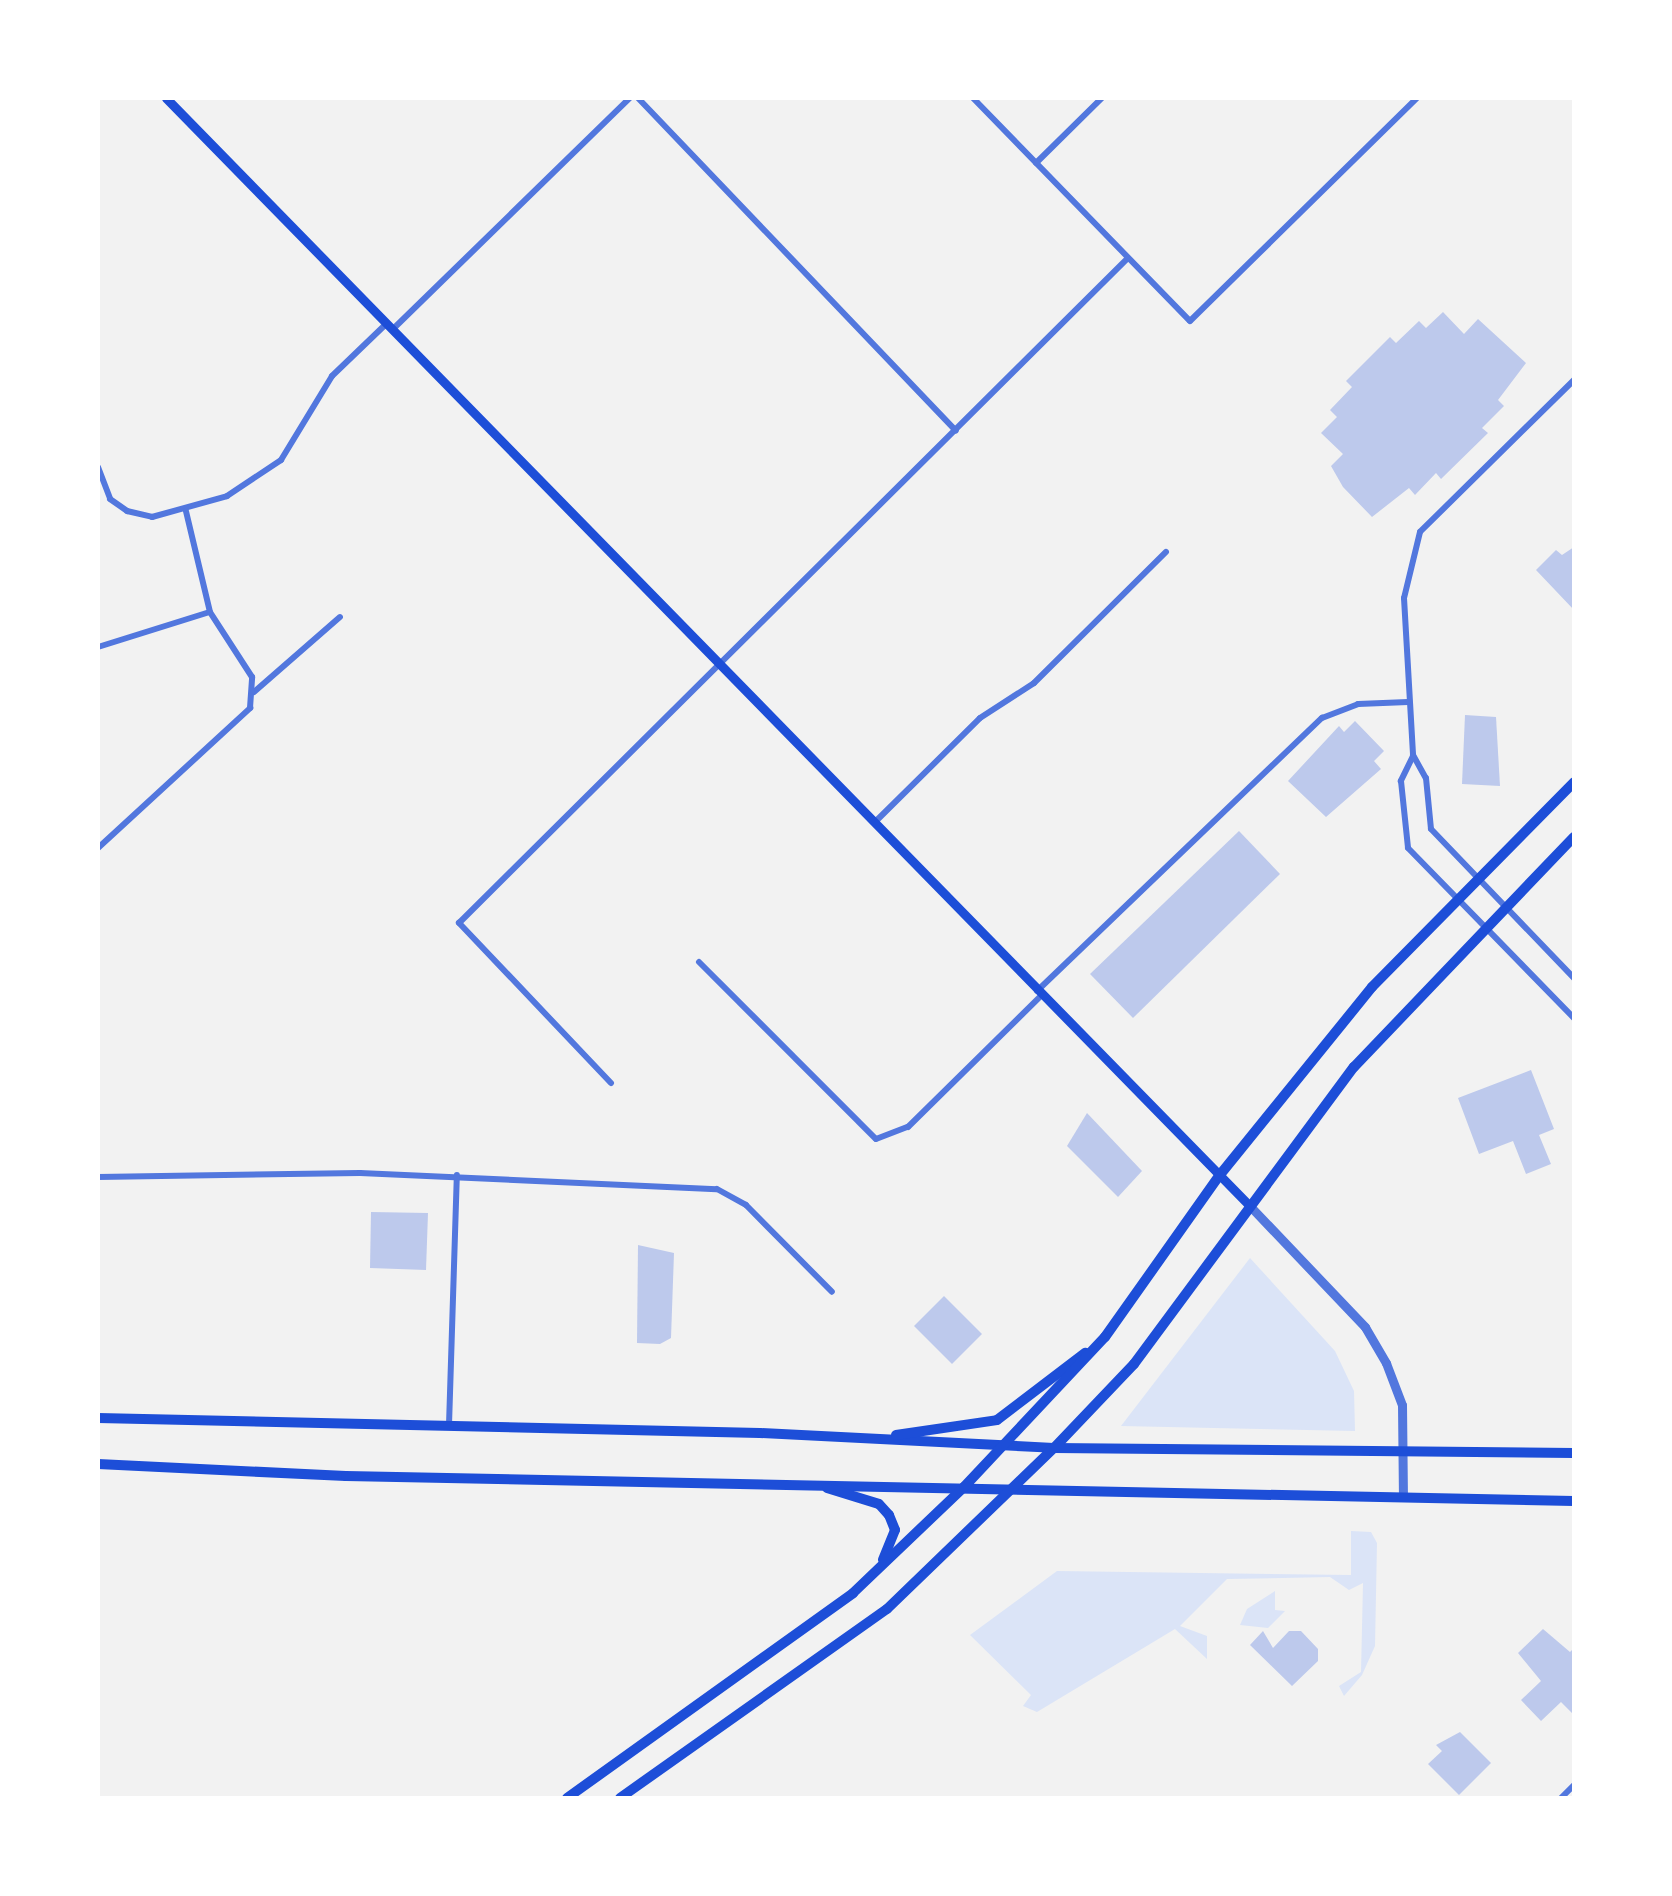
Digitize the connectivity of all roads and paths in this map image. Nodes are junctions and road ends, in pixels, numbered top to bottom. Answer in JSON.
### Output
{"nodes":[{"id":1,"x":166,"y":98,"type":"edge"},
{"id":2,"x":630,"y":98,"type":"edge"},
{"id":3,"x":638,"y":98,"type":"edge"},
{"id":4,"x":973,"y":98,"type":"edge"},
{"id":5,"x":1102,"y":98,"type":"edge"},
{"id":6,"x":1417,"y":98,"type":"edge"},
{"id":7,"x":1036,"y":162,"type":"junction"},
{"id":8,"x":1128,"y":258,"type":"junction"},
{"id":9,"x":389,"y":327,"type":"junction"},
{"id":10,"x":1574,"y":380,"type":"edge"},
{"id":11,"x":956,"y":431,"type":"junction"},
{"id":12,"x":98,"y":467,"type":"edge"},
{"id":13,"x":186,"y":511,"type":"junction"},
{"id":14,"x":1166,"y":552,"type":"dead end"},
{"id":15,"x":210,"y":612,"type":"junction"},
{"id":16,"x":340,"y":617,"type":"dead end"},
{"id":17,"x":98,"y":647,"type":"edge"},
{"id":18,"x":720,"y":667,"type":"junction"},
{"id":19,"x":254,"y":692,"type":"junction"},
{"id":20,"x":1408,"y":702,"type":"junction"},
{"id":21,"x":1413,"y":755,"type":"junction"},
{"id":22,"x":1574,"y":782,"type":"edge"},
{"id":23,"x":874,"y":824,"type":"junction"},
{"id":24,"x":1574,"y":837,"type":"edge"},
{"id":25,"x":98,"y":848,"type":"edge"},
{"id":26,"x":1478,"y":880,"type":"junction"},
{"id":27,"x":1457,"y":901,"type":"junction"},
{"id":28,"x":1505,"y":906,"type":"junction"},
{"id":29,"x":1483,"y":928,"type":"junction"},
{"id":30,"x":699,"y":962,"type":"dead end"},
{"id":31,"x":1574,"y":978,"type":"edge"},
{"id":32,"x":1039,"y":994,"type":"junction"},
{"id":33,"x":1574,"y":1018,"type":"edge"},
{"id":34,"x":611,"y":1083,"type":"dead end"},
{"id":35,"x":457,"y":1176,"type":"junction"},
{"id":36,"x":1219,"y":1176,"type":"junction"},
{"id":37,"x":98,"y":1177,"type":"edge"},
{"id":38,"x":1248,"y":1204,"type":"junction"},
{"id":39,"x":832,"y":1292,"type":"dead end"},
{"id":40,"x":1106,"y":1337,"type":"junction"},
{"id":41,"x":98,"y":1418,"type":"edge"},
{"id":42,"x":449,"y":1425,"type":"junction"},
{"id":43,"x":868,"y":1438,"type":"junction"},
{"id":44,"x":1003,"y":1445,"type":"junction"},
{"id":45,"x":1054,"y":1448,"type":"junction"},
{"id":46,"x":1403,"y":1451,"type":"junction"},
{"id":47,"x":1574,"y":1453,"type":"edge"},
{"id":48,"x":98,"y":1464,"type":"edge"},
{"id":49,"x":816,"y":1485,"type":"junction"},
{"id":50,"x":964,"y":1488,"type":"junction"},
{"id":51,"x":1014,"y":1488,"type":"junction"},
{"id":52,"x":1402,"y":1496,"type":"junction"},
{"id":53,"x":1574,"y":1501,"type":"edge"},
{"id":54,"x":878,"y":1569,"type":"junction"},
{"id":55,"x":1574,"y":1786,"type":"edge"},
{"id":56,"x":568,"y":1798,"type":"edge"},
{"id":57,"x":620,"y":1798,"type":"edge"},
{"id":58,"x":1561,"y":1798,"type":"edge"}],
"edges":[{"from":1,"to":9,"type":"main road"},
{"from":2,"to":9,"type":"street"},
{"from":3,"to":11,"type":"street"},
{"from":4,"to":7,"type":"street"},
{"from":5,"to":7,"type":"street"},
{"from":6,"to":8,"type":"street"},
{"from":7,"to":8,"type":"street"},
{"from":8,"to":11,"type":"street"},
{"from":9,"to":13,"type":"street"},
{"from":9,"to":18,"type":"main road"},
{"from":10,"to":20,"type":"street"},
{"from":11,"to":18,"type":"street"},
{"from":12,"to":13,"type":"street"},
{"from":13,"to":15,"type":"street"},
{"from":14,"to":23,"type":"street"},
{"from":15,"to":17,"type":"street"},
{"from":15,"to":19,"type":"street"},
{"from":16,"to":19,"type":"street"},
{"from":18,"to":23,"type":"main road"},
{"from":18,"to":34,"type":"street"},
{"from":19,"to":25,"type":"street"},
{"from":20,"to":21,"type":"street"},
{"from":20,"to":32,"type":"street"},
{"from":21,"to":26,"type":"street"},
{"from":21,"to":27,"type":"street"},
{"from":22,"to":26,"type":"main road"},
{"from":23,"to":32,"type":"main road"},
{"from":24,"to":28,"type":"main road"},
{"from":26,"to":27,"type":"main road"},
{"from":26,"to":28,"type":"street"},
{"from":27,"to":29,"type":"street"},
{"from":27,"to":36,"type":"main road"},
{"from":28,"to":29,"type":"main road"},
{"from":28,"to":31,"type":"street"},
{"from":29,"to":33,"type":"street"},
{"from":29,"to":38,"type":"main road"},
{"from":30,"to":32,"type":"street"},
{"from":32,"to":36,"type":"main road"},
{"from":35,"to":37,"type":"street"},
{"from":35,"to":39,"type":"street"},
{"from":35,"to":42,"type":"street"},
{"from":36,"to":38,"type":"main road"},
{"from":36,"to":40,"type":"main road"},
{"from":38,"to":45,"type":"main road"},
{"from":38,"to":46,"type":"street"},
{"from":40,"to":43,"type":"main road"},
{"from":40,"to":44,"type":"main road"},
{"from":41,"to":42,"type":"main road"},
{"from":42,"to":43,"type":"main road"},
{"from":43,"to":44,"type":"main road"},
{"from":44,"to":45,"type":"main road"},
{"from":44,"to":50,"type":"main road"},
{"from":45,"to":46,"type":"main road"},
{"from":45,"to":51,"type":"main road"},
{"from":46,"to":47,"type":"main road"},
{"from":46,"to":52,"type":"street"},
{"from":48,"to":49,"type":"main road"},
{"from":49,"to":50,"type":"main road"},
{"from":49,"to":54,"type":"main road"},
{"from":50,"to":51,"type":"main road"},
{"from":50,"to":54,"type":"main road"},
{"from":51,"to":52,"type":"main road"},
{"from":51,"to":57,"type":"main road"},
{"from":52,"to":53,"type":"main road"},
{"from":54,"to":56,"type":"main road"},
{"from":55,"to":58,"type":"street"}]}
